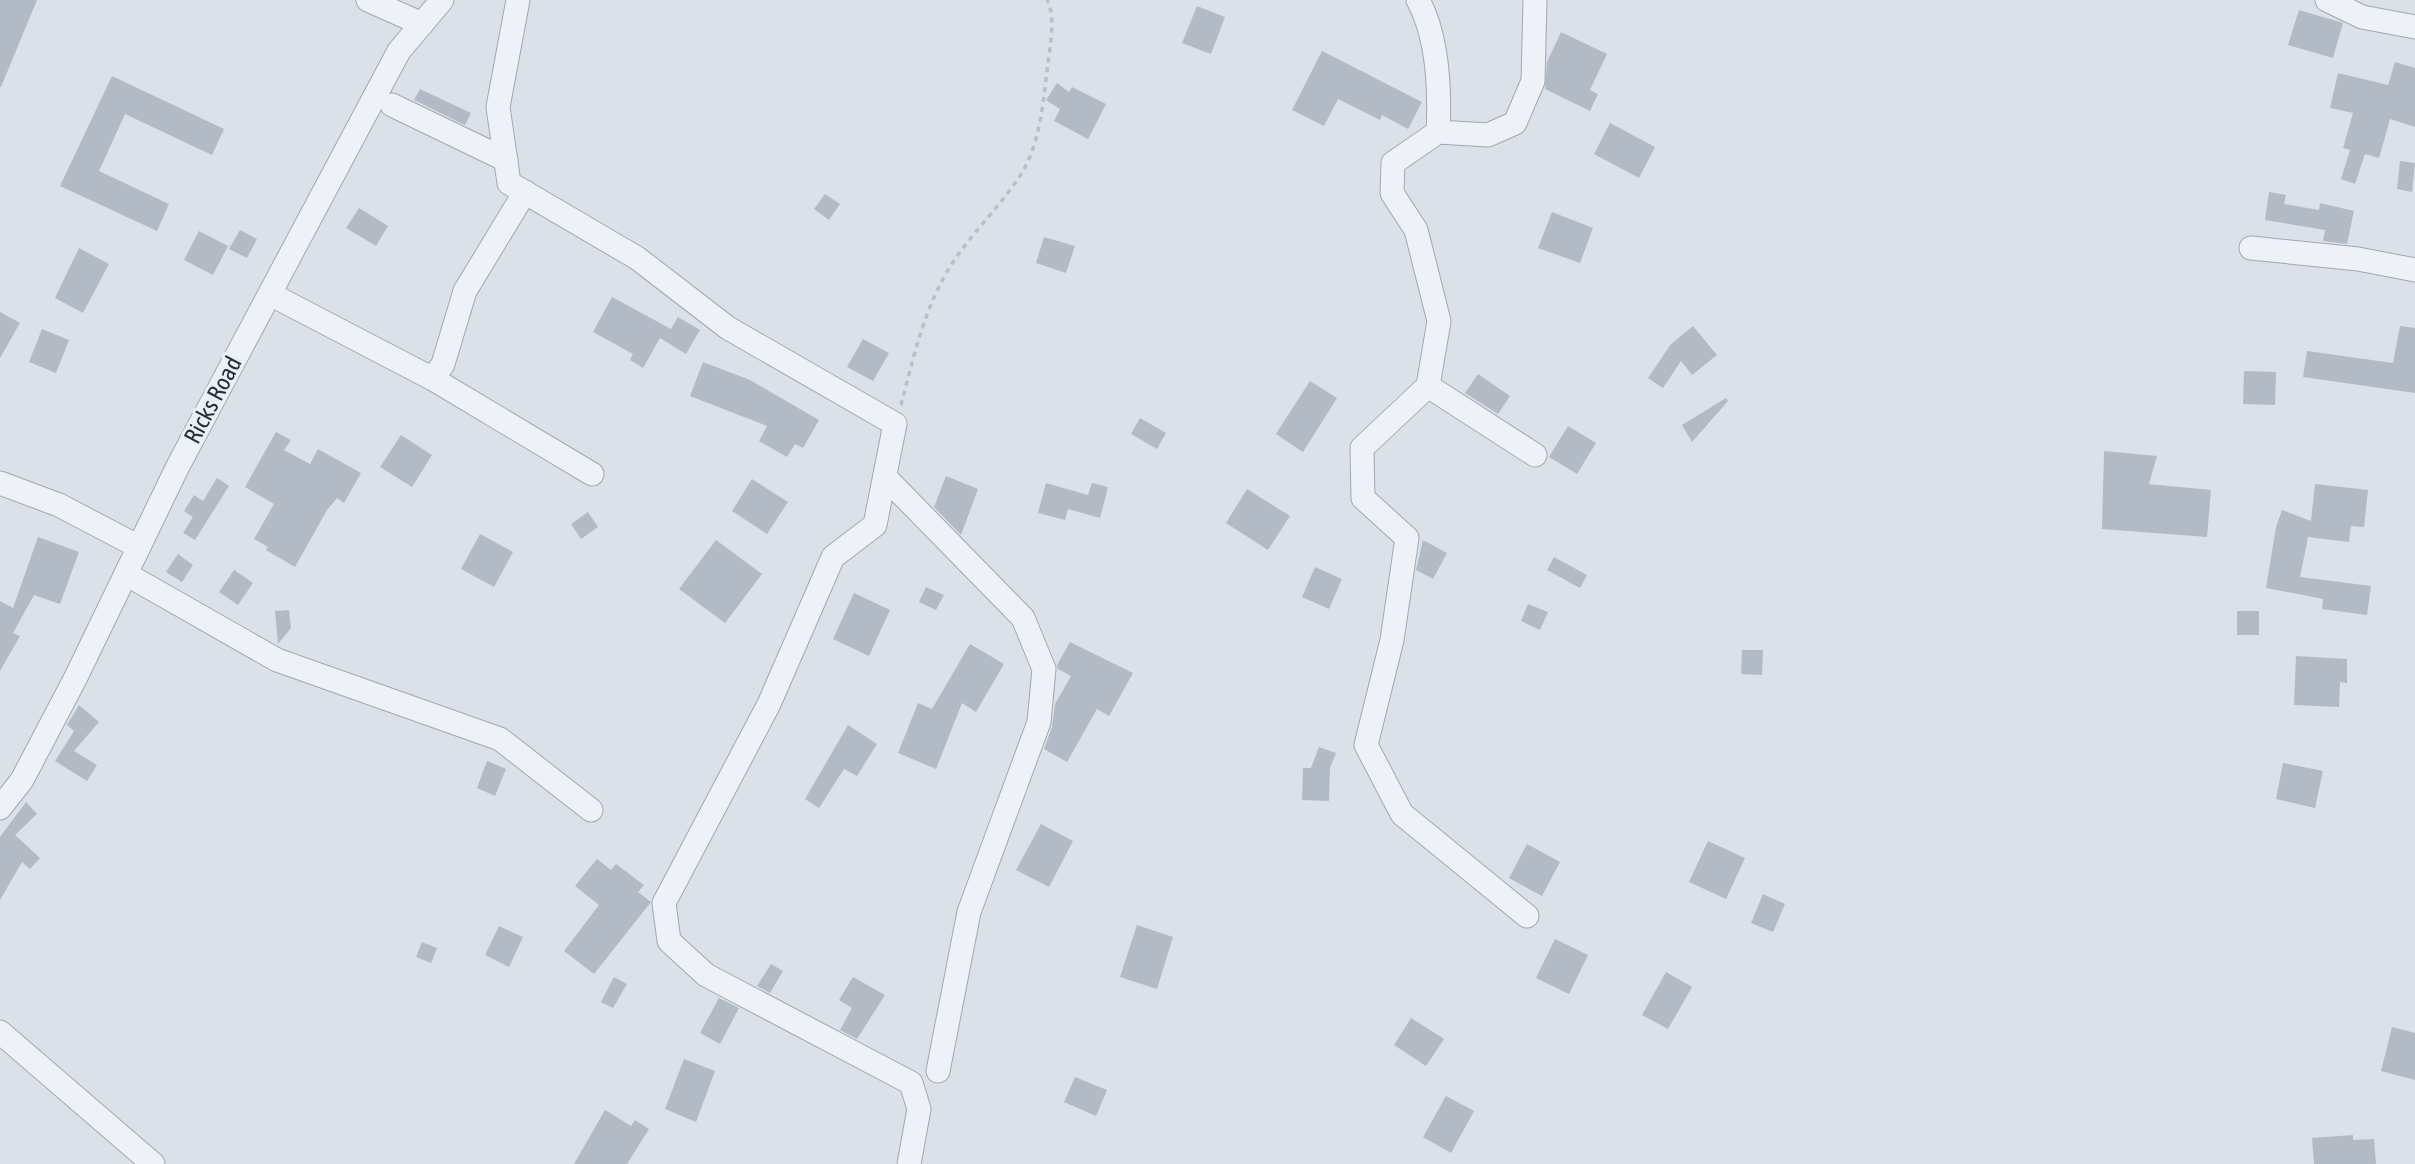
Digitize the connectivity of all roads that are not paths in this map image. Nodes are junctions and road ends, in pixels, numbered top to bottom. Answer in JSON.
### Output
{"nodes":[{"id":1,"x":368,"y":0,"type":"edge"},
{"id":2,"x":442,"y":0,"type":"edge"},
{"id":3,"x":518,"y":0,"type":"edge"},
{"id":4,"x":1418,"y":0,"type":"edge"},
{"id":5,"x":1535,"y":0,"type":"edge"},
{"id":6,"x":2327,"y":0,"type":"edge"},
{"id":7,"x":422,"y":24,"type":"junction"},
{"id":8,"x":2415,"y":27,"type":"edge"},
{"id":9,"x":392,"y":105,"type":"dead end"},
{"id":10,"x":1438,"y":132,"type":"junction"},
{"id":11,"x":506,"y":160,"type":"junction"},
{"id":12,"x":525,"y":192,"type":"junction"},
{"id":13,"x":2251,"y":247,"type":"dead end"},
{"id":14,"x":2415,"y":270,"type":"edge"},
{"id":15,"x":270,"y":294,"type":"junction"},
{"id":16,"x":433,"y":379,"type":"junction"},
{"id":17,"x":1428,"y":386,"type":"junction"},
{"id":18,"x":1535,"y":455,"type":"dead end"},
{"id":19,"x":592,"y":474,"type":"dead end"},
{"id":20,"x":885,"y":477,"type":"junction"},
{"id":21,"x":0,"y":482,"type":"edge"},
{"id":22,"x":139,"y":547,"type":"junction"},
{"id":23,"x":125,"y":575,"type":"junction"},
{"id":24,"x":0,"y":808,"type":"edge"},
{"id":25,"x":591,"y":810,"type":"dead end"},
{"id":26,"x":1527,"y":916,"type":"dead end"},
{"id":27,"x":0,"y":1032,"type":"edge"},
{"id":28,"x":938,"y":1071,"type":"dead end"},
{"id":29,"x":153,"y":1164,"type":"edge"},
{"id":30,"x":909,"y":1164,"type":"edge"}],
"edges":[{"from":1,"to":7,"type":"street"},
{"from":2,"to":7,"type":"street","name":"Ricks Road"},
{"from":3,"to":11,"type":"street"},
{"from":4,"to":10,"type":"street"},
{"from":5,"to":10,"type":"street"},
{"from":6,"to":8,"type":"street"},
{"from":7,"to":15,"type":"street","name":"Ricks Road"},
{"from":9,"to":11,"type":"street"},
{"from":10,"to":17,"type":"street"},
{"from":11,"to":12,"type":"street"},
{"from":12,"to":16,"type":"street"},
{"from":12,"to":20,"type":"street"},
{"from":13,"to":14,"type":"street"},
{"from":15,"to":16,"type":"street"},
{"from":15,"to":22,"type":"street","name":"Ricks Road"},
{"from":16,"to":19,"type":"street"},
{"from":17,"to":18,"type":"street"},
{"from":17,"to":26,"type":"street"},
{"from":20,"to":28,"type":"street"},
{"from":20,"to":30,"type":"street"},
{"from":21,"to":22,"type":"street"},
{"from":22,"to":23,"type":"street","name":"Ricks Road"},
{"from":23,"to":24,"type":"street","name":"Ricks Road"},
{"from":23,"to":25,"type":"street"},
{"from":27,"to":29,"type":"street"}]}
